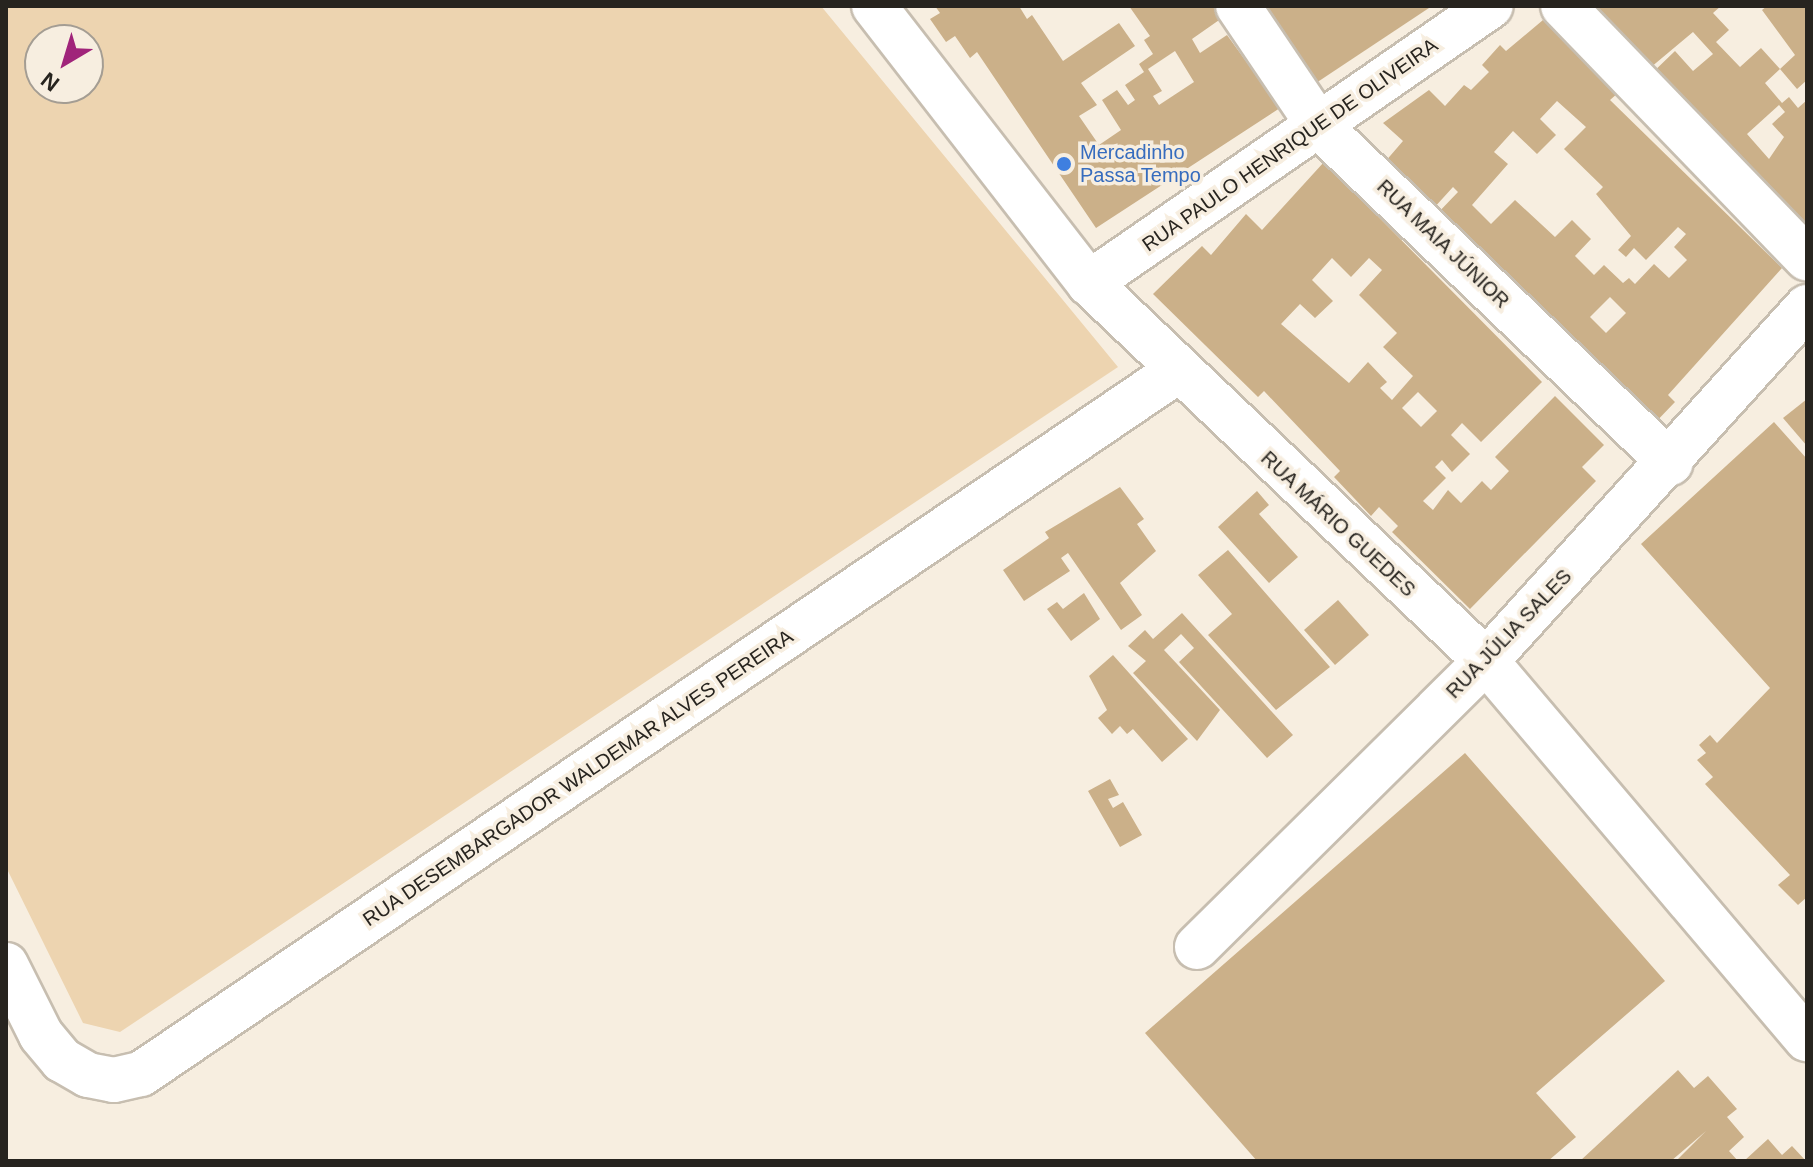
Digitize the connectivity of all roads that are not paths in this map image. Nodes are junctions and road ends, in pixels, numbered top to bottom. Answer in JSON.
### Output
{"nodes":[{"id":1,"x":874,"y":6,"type":"edge"},
{"id":2,"x":1238,"y":6,"type":"edge"},
{"id":3,"x":1491,"y":6,"type":"edge"},
{"id":4,"x":1563,"y":6,"type":"edge"},
{"id":5,"x":1319,"y":126,"type":"junction"},
{"id":6,"x":1807,"y":259,"type":"edge"},
{"id":7,"x":1089,"y":283,"type":"junction"},
{"id":8,"x":1807,"y":307,"type":"edge"},
{"id":9,"x":1176,"y":372,"type":"junction"},
{"id":10,"x":1671,"y":463,"type":"junction"},
{"id":11,"x":1486,"y":661,"type":"junction"},
{"id":12,"x":1197,"y":947,"type":"dead end"},
{"id":13,"x":6,"y":965,"type":"edge"},
{"id":14,"x":1807,"y":1039,"type":"edge"}],
"edges":[{"from":1,"to":7,"type":"street","name":"RUA MÁRIO GUEDES"},
{"from":2,"to":5,"type":"street","name":"RUA MAIA JÚNIOR"},
{"from":3,"to":5,"type":"street","name":"RUA PAULO HENRIQUE DE OLIVEIRA"},
{"from":4,"to":6,"type":"street"},
{"from":5,"to":7,"type":"street","name":"RUA PAULO HENRIQUE DE OLIVEIRA"},
{"from":5,"to":10,"type":"street","name":"RUA MAIA JÚNIOR"},
{"from":7,"to":9,"type":"street","name":"RUA MÁRIO GUEDES"},
{"from":8,"to":10,"type":"street","name":"RUA JÚLIA SALES"},
{"from":9,"to":11,"type":"street","name":"RUA MÁRIO GUEDES"},
{"from":9,"to":13,"type":"street","name":"RUA DESEMBARGADOR WALDEMAR ALVES PEREIRA"},
{"from":10,"to":11,"type":"street","name":"RUA JÚLIA SALES"},
{"from":11,"to":12,"type":"street","name":"RUA JÚLIA SALES"},
{"from":11,"to":14,"type":"street","name":"RUA MÁRIO GUEDES"}]}
